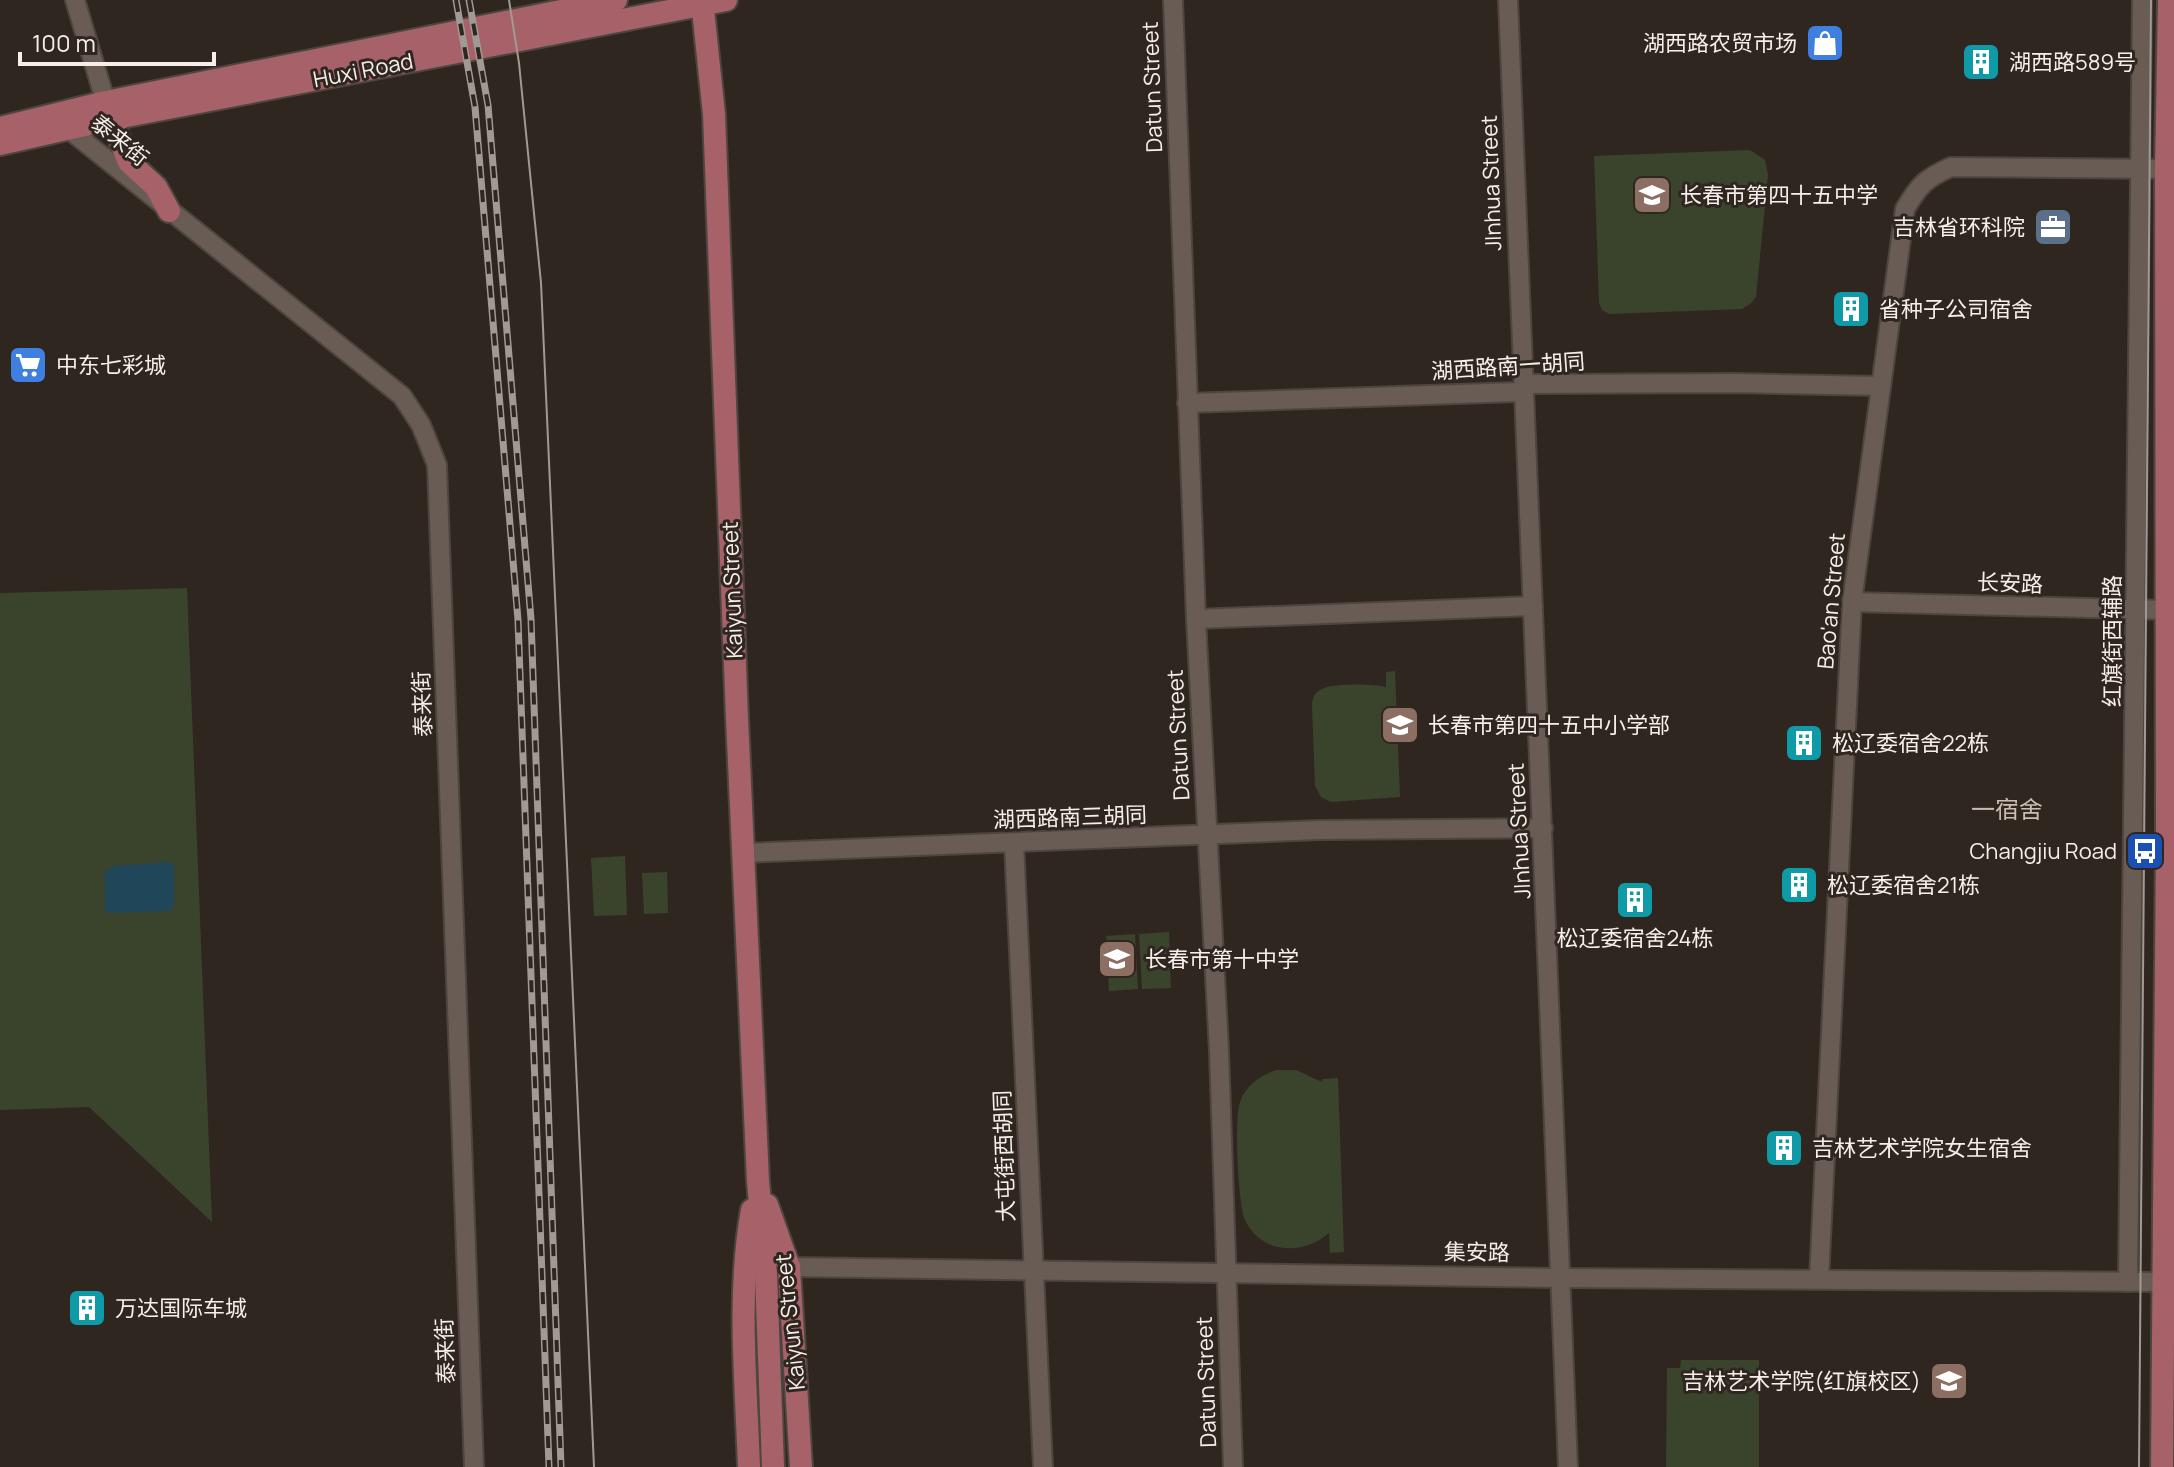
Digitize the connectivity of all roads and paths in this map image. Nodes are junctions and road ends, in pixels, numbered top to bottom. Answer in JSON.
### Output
{"nodes":[{"id":1,"x":75,"y":0,"type":"edge"},
{"id":2,"x":616,"y":0,"type":"edge"},
{"id":3,"x":726,"y":0,"type":"edge"},
{"id":4,"x":1173,"y":0,"type":"edge"},
{"id":5,"x":1508,"y":0,"type":"edge"},
{"id":6,"x":2142,"y":0,"type":"edge"},
{"id":7,"x":2169,"y":0,"type":"edge"},
{"id":8,"x":702,"y":2,"type":"edge"},
{"id":9,"x":108,"y":111,"type":"junction"},
{"id":10,"x":60,"y":122,"type":"junction"},
{"id":11,"x":0,"y":128,"type":"edge"},
{"id":12,"x":0,"y":144,"type":"edge"},
{"id":13,"x":2140,"y":169,"type":"junction"},
{"id":14,"x":2166,"y":169,"type":"junction"},
{"id":15,"x":169,"y":211,"type":"junction"},
{"id":16,"x":1880,"y":386,"type":"junction"},
{"id":17,"x":1524,"y":388,"type":"junction"},
{"id":18,"x":1187,"y":403,"type":"junction"},
{"id":19,"x":1852,"y":602,"type":"junction"},
{"id":20,"x":1533,"y":606,"type":"junction"},
{"id":21,"x":2136,"y":610,"type":"junction"},
{"id":22,"x":2166,"y":610,"type":"junction"},
{"id":23,"x":1196,"y":619,"type":"junction"},
{"id":24,"x":1543,"y":828,"type":"junction"},
{"id":25,"x":2135,"y":835,"type":"junction"},
{"id":26,"x":1207,"y":836,"type":"junction"},
{"id":27,"x":2170,"y":838,"type":"edge"},
{"id":28,"x":1014,"y":843,"type":"junction"},
{"id":29,"x":743,"y":853,"type":"junction"},
{"id":30,"x":758,"y":1181,"type":"junction"},
{"id":31,"x":789,"y":1267,"type":"junction"},
{"id":32,"x":1033,"y":1271,"type":"junction"},
{"id":33,"x":1226,"y":1271,"type":"junction"},
{"id":34,"x":1562,"y":1278,"type":"junction"},
{"id":35,"x":1819,"y":1279,"type":"junction"},
{"id":36,"x":2128,"y":1282,"type":"junction"},
{"id":37,"x":2164,"y":1282,"type":"junction"},
{"id":38,"x":474,"y":1467,"type":"edge"},
{"id":39,"x":749,"y":1467,"type":"edge"},
{"id":40,"x":773,"y":1467,"type":"edge"},
{"id":41,"x":801,"y":1467,"type":"edge"},
{"id":42,"x":1043,"y":1467,"type":"edge"},
{"id":43,"x":1233,"y":1467,"type":"edge"},
{"id":44,"x":1568,"y":1467,"type":"edge"},
{"id":45,"x":2162,"y":1467,"type":"edge"}],
"edges":[{"from":1,"to":9,"type":"street"},
{"from":2,"to":9,"type":"main road","name":"Huxi Road"},
{"from":3,"to":8,"type":"main road","name":"Huxi Road"},
{"from":4,"to":18,"type":"street","name":"Datun Street"},
{"from":5,"to":17,"type":"street","name":"JInhua Street"},
{"from":6,"to":13,"type":"street","name":"红旗街西辅路"},
{"from":7,"to":14,"type":"main road"},
{"from":8,"to":9,"type":"main road","name":"Huxi Road"},
{"from":8,"to":29,"type":"main road","name":"Kaiyun Street"},
{"from":9,"to":10,"type":"main road","name":"Huxi Road"},
{"from":9,"to":15,"type":"main road"},
{"from":10,"to":11,"type":"main road","name":"Huxi Road"},
{"from":10,"to":12,"type":"main road","name":"Huxi Road"},
{"from":10,"to":15,"type":"street","name":"泰来街"},
{"from":13,"to":14,"type":"street","name":"Bao'an Street"},
{"from":13,"to":16,"type":"street","name":"Bao'an Street"},
{"from":13,"to":21,"type":"street","name":"红旗街西辅路"},
{"from":14,"to":22,"type":"main road"},
{"from":15,"to":38,"type":"street","name":"泰来街"},
{"from":16,"to":17,"type":"street","name":"湖西路南一胡同"},
{"from":16,"to":19,"type":"street","name":"Bao'an Street"},
{"from":17,"to":18,"type":"street","name":"湖西路南一胡同"},
{"from":17,"to":20,"type":"street","name":"JInhua Street"},
{"from":18,"to":23,"type":"street","name":"Datun Street"},
{"from":19,"to":21,"type":"street","name":"长安路"},
{"from":19,"to":35,"type":"street","name":"Bao'an Street"},
{"from":20,"to":23,"type":"street"},
{"from":20,"to":24,"type":"street","name":"JInhua Street"},
{"from":21,"to":22,"type":"street","name":"长安路"},
{"from":21,"to":25,"type":"street","name":"红旗街西辅路"},
{"from":22,"to":27,"type":"main road"},
{"from":23,"to":26,"type":"street","name":"Datun Street"},
{"from":24,"to":26,"type":"street","name":"湖西路南三胡同"},
{"from":24,"to":34,"type":"street","name":"JInhua Street"},
{"from":25,"to":27,"type":"street"},
{"from":25,"to":36,"type":"street","name":"红旗街西辅路"},
{"from":26,"to":28,"type":"street","name":"湖西路南三胡同"},
{"from":26,"to":33,"type":"street","name":"Datun Street"},
{"from":27,"to":37,"type":"main road"},
{"from":28,"to":29,"type":"street","name":"湖西路南三胡同"},
{"from":28,"to":32,"type":"street","name":"大屯街西胡同"},
{"from":29,"to":30,"type":"main road","name":"Kaiyun Street"},
{"from":30,"to":31,"type":"main road","name":"Kaiyun Street"},
{"from":30,"to":39,"type":"main road","name":"Kaiyun Street"},
{"from":30,"to":40,"type":"main road","name":"Kaiyun Street"},
{"from":31,"to":32,"type":"street","name":"集安路"},
{"from":31,"to":41,"type":"main road","name":"Kaiyun Street"},
{"from":32,"to":33,"type":"street","name":"集安路"},
{"from":32,"to":42,"type":"street","name":"大屯街西胡同"},
{"from":33,"to":34,"type":"street","name":"集安路"},
{"from":33,"to":43,"type":"street","name":"Datun Street"},
{"from":34,"to":35,"type":"street","name":"集安路"},
{"from":34,"to":44,"type":"street","name":"JInhua Street"},
{"from":35,"to":36,"type":"street","name":"集安路"},
{"from":36,"to":37,"type":"street","name":"集安路"},
{"from":37,"to":45,"type":"main road"}]}
